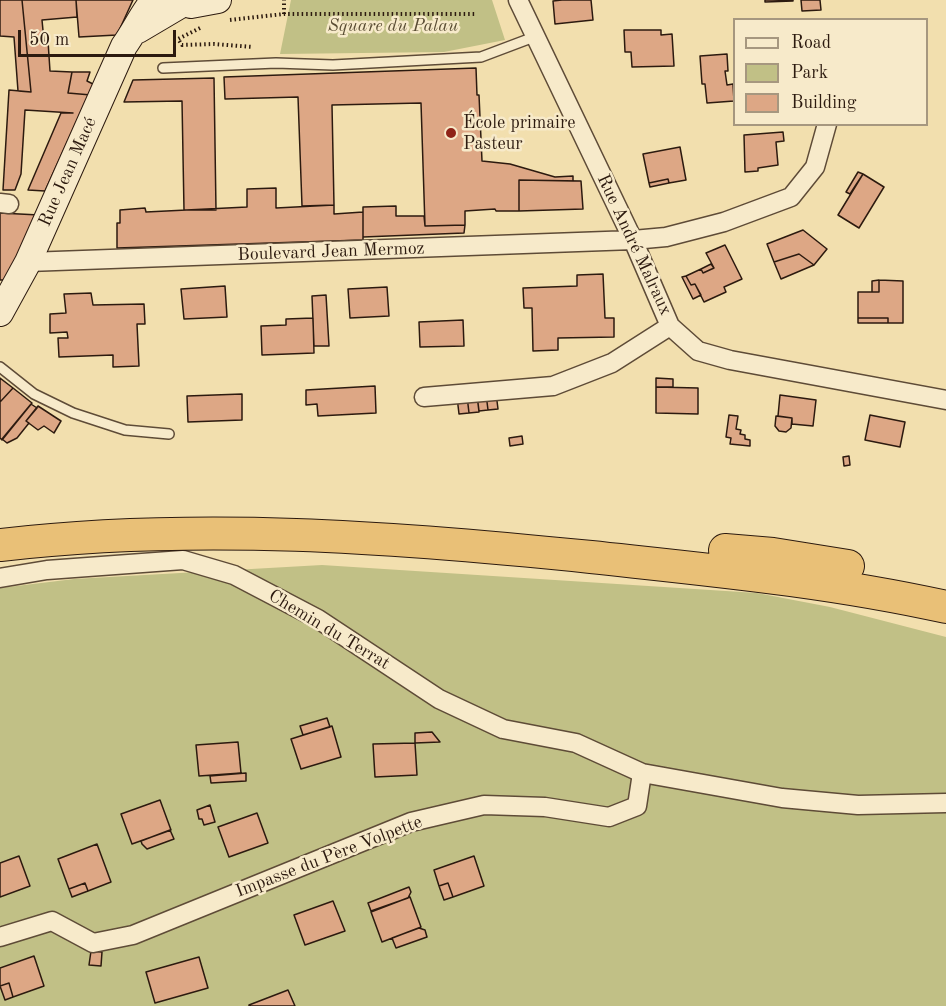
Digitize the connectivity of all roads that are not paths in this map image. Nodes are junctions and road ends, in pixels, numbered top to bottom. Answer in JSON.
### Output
{"nodes":[{"id":1,"x":154,"y":0,"type":"edge"},
{"id":2,"x":518,"y":0,"type":"edge"},
{"id":3,"x":177,"y":2,"type":"edge"},
{"id":4,"x":223,"y":10,"type":"edge"},
{"id":5,"x":135,"y":32,"type":"junction"},
{"id":6,"x":534,"y":37,"type":"junction"},
{"id":7,"x":163,"y":68,"type":"dead end"},
{"id":8,"x":826,"y":126,"type":"edge"},
{"id":9,"x":633,"y":240,"type":"junction"},
{"id":10,"x":28,"y":262,"type":"junction"},
{"id":11,"x":0,"y":313,"type":"edge"},
{"id":12,"x":670,"y":326,"type":"junction"},
{"id":13,"x":0,"y":367,"type":"edge"},
{"id":14,"x":424,"y":397,"type":"dead end"},
{"id":15,"x":946,"y":400,"type":"edge"},
{"id":16,"x":169,"y":434,"type":"dead end"},
{"id":17,"x":0,"y":528,"type":"edge"},
{"id":18,"x":0,"y":545,"type":"edge"},
{"id":19,"x":0,"y":578,"type":"edge"},
{"id":20,"x":946,"y":586,"type":"edge"},
{"id":21,"x":946,"y":607,"type":"edge"},
{"id":22,"x":642,"y":773,"type":"junction"},
{"id":23,"x":946,"y":803,"type":"edge"},
{"id":24,"x":0,"y":937,"type":"edge"}],
"edges":[{"from":1,"to":5,"type":"street","name":"Rue Jean Macé"},
{"from":2,"to":6,"type":"street","name":"Rue André Malraux"},
{"from":3,"to":4,"type":"street"},
{"from":3,"to":5,"type":"street"},
{"from":5,"to":10,"type":"street","name":"Rue Jean Macé"},
{"from":6,"to":7,"type":"lane"},
{"from":6,"to":9,"type":"street","name":"Rue André Malraux"},
{"from":8,"to":9,"type":"street","name":"Boulevard Jean Mermoz"},
{"from":9,"to":10,"type":"street","name":"Boulevard Jean Mermoz"},
{"from":9,"to":12,"type":"street","name":"Rue André Malraux"},
{"from":10,"to":11,"type":"street","name":"Rue Jean Macé"},
{"from":12,"to":14,"type":"street"},
{"from":12,"to":15,"type":"street","name":"Rue André Malraux"},
{"from":13,"to":16,"type":"lane"},
{"from":17,"to":20,"type":"highway"},
{"from":18,"to":21,"type":"highway"},
{"from":19,"to":22,"type":"street","name":"Chemin du Terrat"},
{"from":22,"to":23,"type":"street","name":"Chemin du Terrat"},
{"from":22,"to":24,"type":"street","name":"Impasse du Père Volpette"}]}
